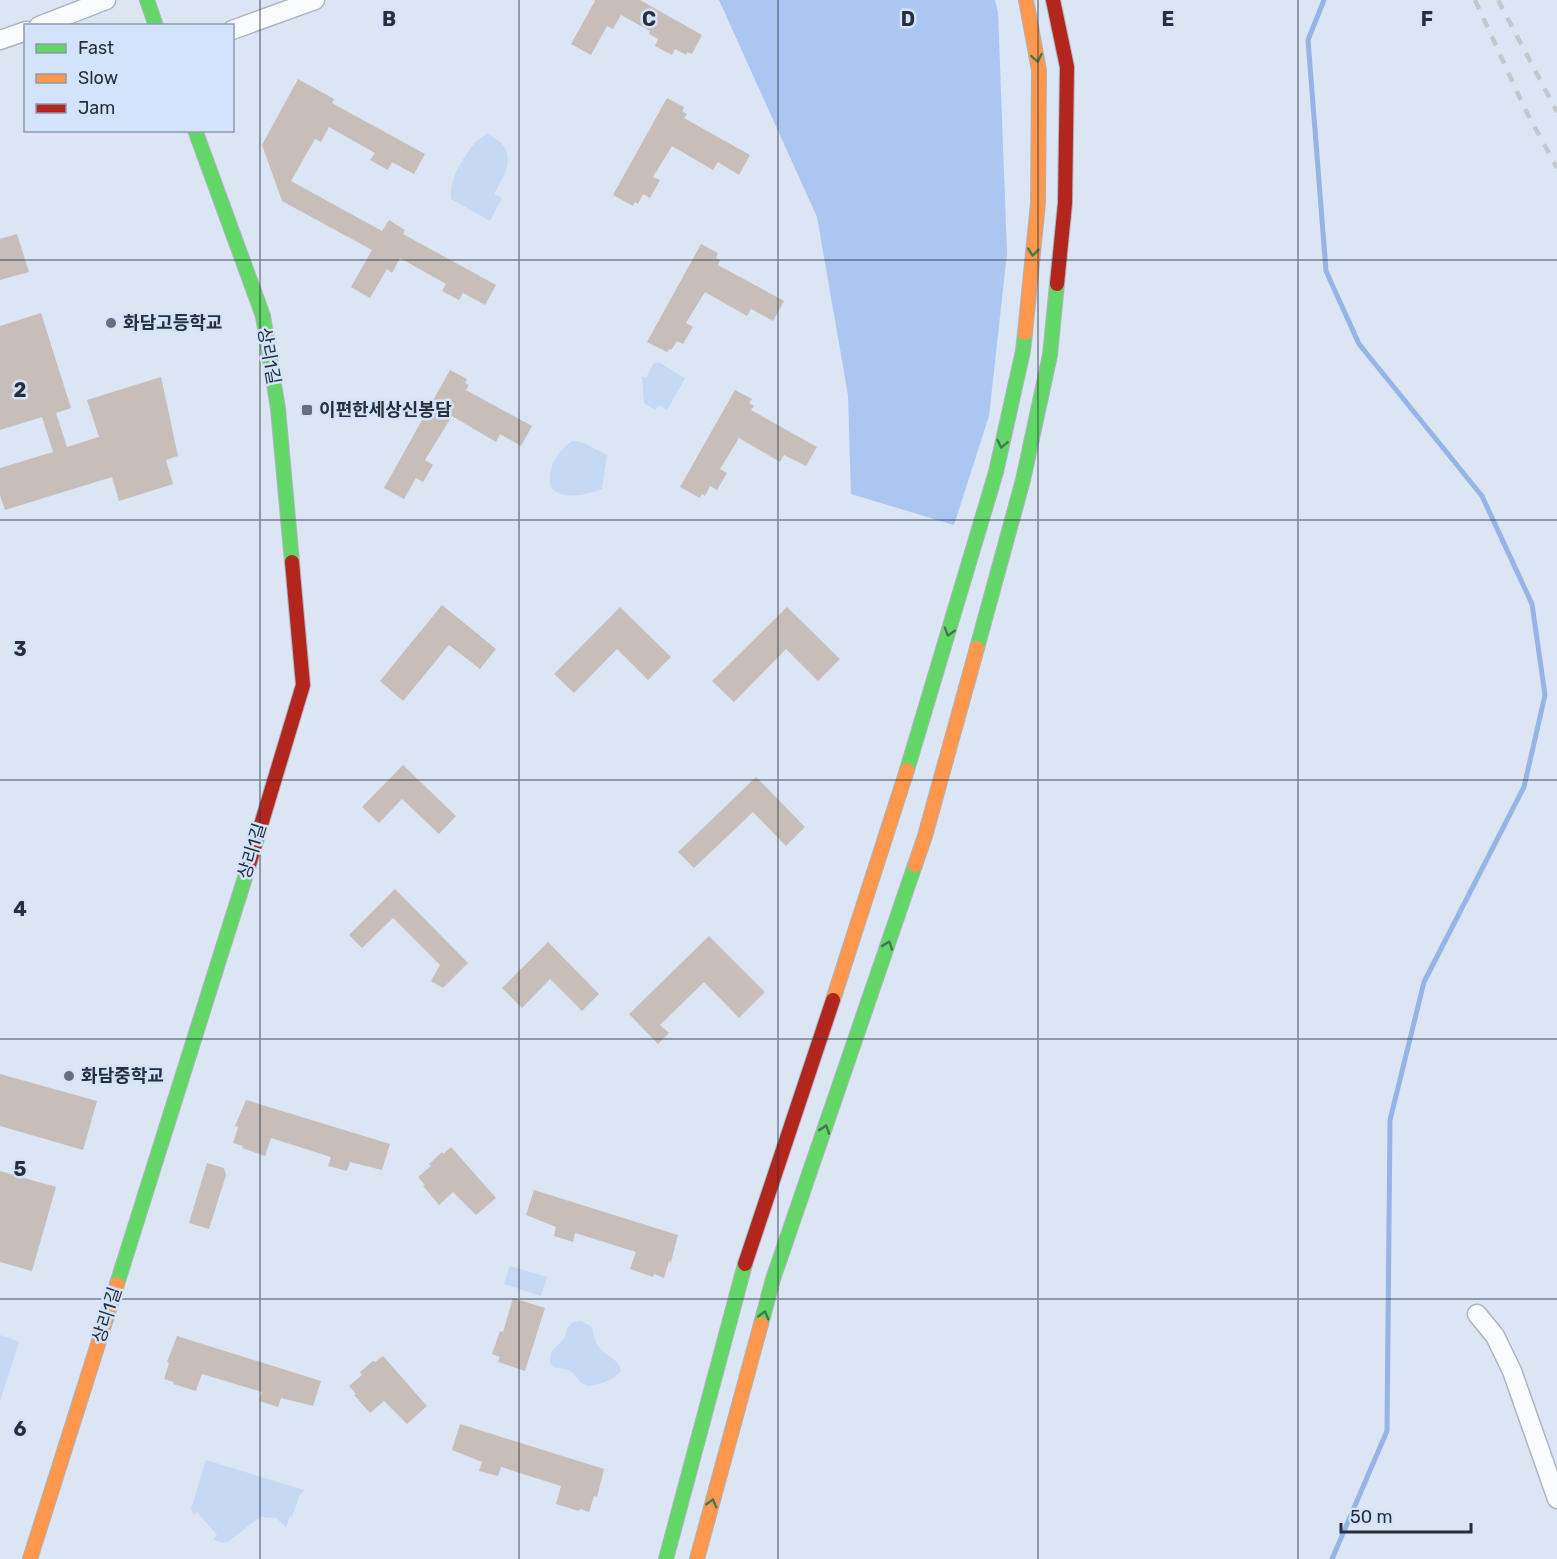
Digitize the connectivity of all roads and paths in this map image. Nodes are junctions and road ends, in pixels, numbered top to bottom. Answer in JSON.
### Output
{"nodes":[{"id":1,"x":106,"y":0,"type":"edge"},
{"id":2,"x":147,"y":0,"type":"edge"},
{"id":3,"x":315,"y":0,"type":"edge"},
{"id":4,"x":1026,"y":0,"type":"edge"},
{"id":5,"x":1053,"y":0,"type":"edge"},
{"id":6,"x":274,"y":7,"type":"edge"},
{"id":7,"x":44,"y":24,"type":"edge"},
{"id":8,"x":155,"y":24,"type":"edge"},
{"id":9,"x":234,"y":29,"type":"edge"},
{"id":10,"x":24,"y":32,"type":"edge"},
{"id":11,"x":0,"y":40,"type":"edge"},
{"id":12,"x":196,"y":132,"type":"edge"},
{"id":13,"x":1477,"y":1314,"type":"dead end"},
{"id":14,"x":1557,"y":1499,"type":"edge"},
{"id":15,"x":30,"y":1559,"type":"edge"},
{"id":16,"x":666,"y":1559,"type":"edge"},
{"id":17,"x":697,"y":1559,"type":"edge"}],
"edges":[{"from":1,"to":7,"type":"street"},
{"from":2,"to":8,"type":"main road"},
{"from":3,"to":6,"type":"street"},
{"from":4,"to":16,"type":"main road","one_way":true},
{"from":17,"to":5,"type":"main road","one_way":true},
{"from":6,"to":9,"type":"street"},
{"from":10,"to":11,"type":"street"},
{"from":12,"to":15,"type":"main road","name":"상리1길"},
{"from":13,"to":14,"type":"street"}]}
